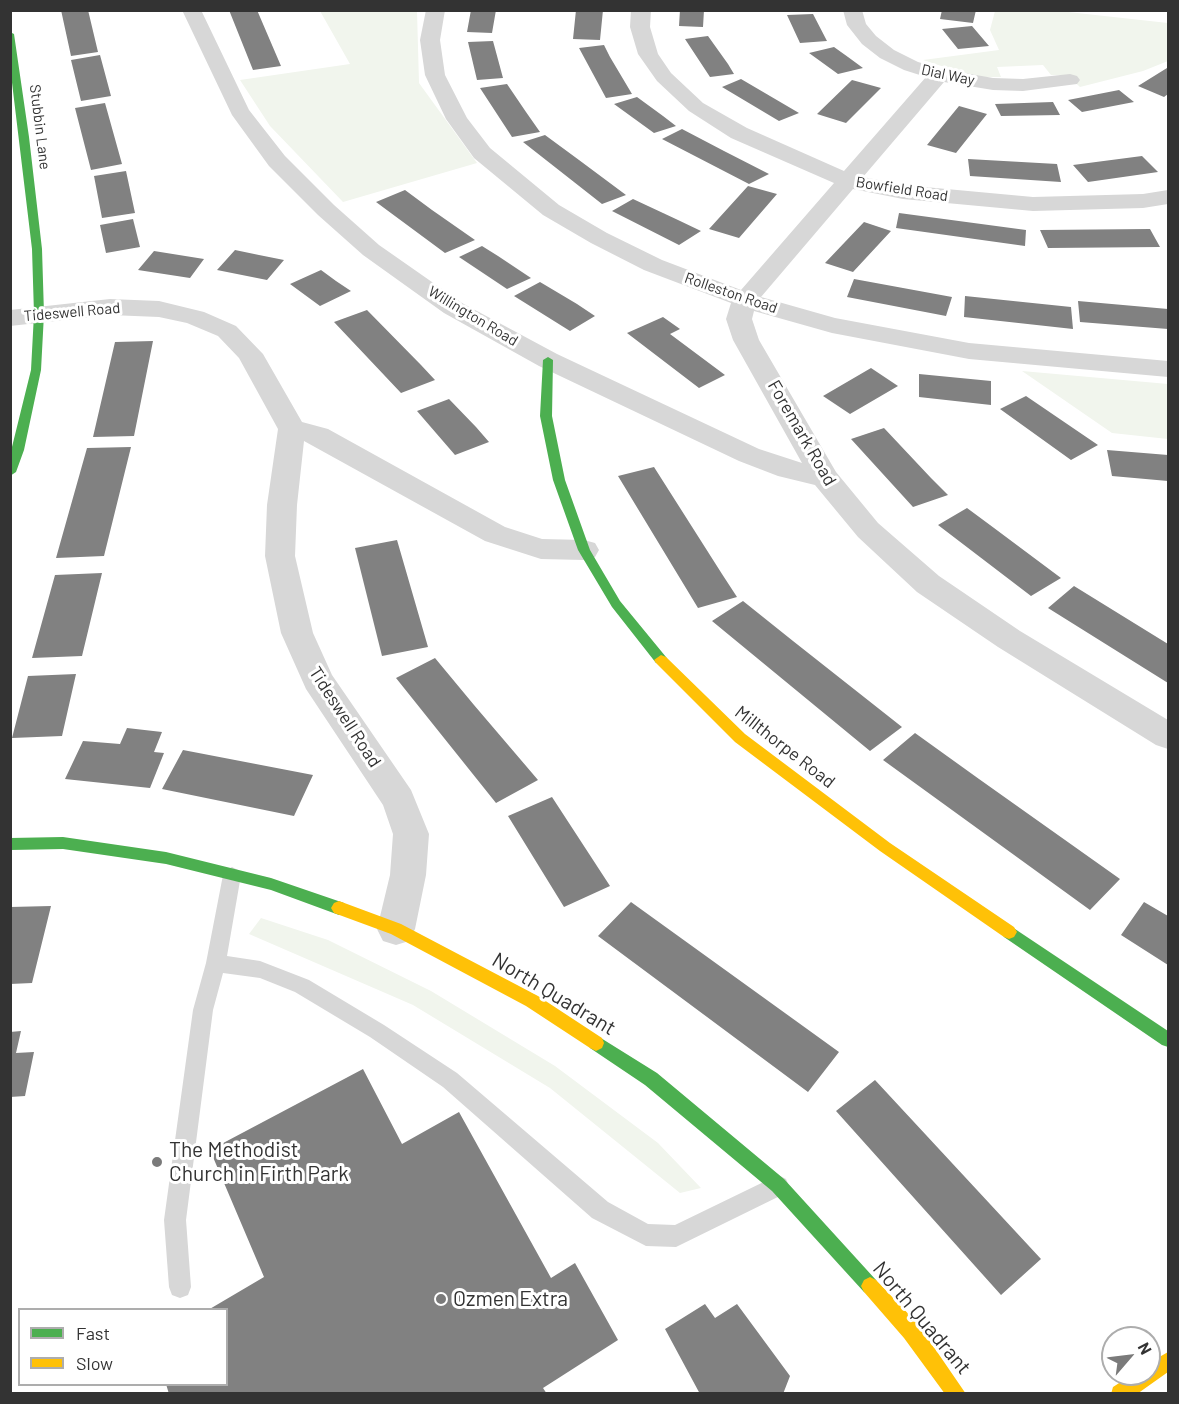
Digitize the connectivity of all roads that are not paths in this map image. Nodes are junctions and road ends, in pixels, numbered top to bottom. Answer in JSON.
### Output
{"nodes":[{"id":1,"x":191,"y":10,"type":"edge"},
{"id":2,"x":436,"y":10,"type":"edge"},
{"id":3,"x":641,"y":10,"type":"edge"},
{"id":4,"x":852,"y":10,"type":"edge"},
{"id":5,"x":10,"y":34,"type":"edge"},
{"id":6,"x":939,"y":75,"type":"junction"},
{"id":7,"x":1070,"y":80,"type":"dead end"},
{"id":8,"x":849,"y":181,"type":"junction"},
{"id":9,"x":1168,"y":197,"type":"edge"},
{"id":10,"x":745,"y":300,"type":"junction"},
{"id":11,"x":25,"y":316,"type":"edge"},
{"id":12,"x":548,"y":360,"type":"junction"},
{"id":13,"x":1168,"y":369,"type":"edge"},
{"id":14,"x":292,"y":429,"type":"junction"},
{"id":15,"x":10,"y":472,"type":"edge"},
{"id":16,"x":825,"y":478,"type":"junction"},
{"id":17,"x":584,"y":550,"type":"junction"},
{"id":18,"x":1168,"y":736,"type":"edge"},
{"id":19,"x":10,"y":844,"type":"edge"},
{"id":20,"x":232,"y":874,"type":"junction"},
{"id":21,"x":396,"y":929,"type":"junction"},
{"id":22,"x":216,"y":963,"type":"junction"},
{"id":23,"x":1168,"y":1040,"type":"edge"},
{"id":24,"x":778,"y":1185,"type":"junction"},
{"id":25,"x":180,"y":1287,"type":"dead end"},
{"id":26,"x":1168,"y":1361,"type":"edge"},
{"id":27,"x":957,"y":1394,"type":"edge"},
{"id":28,"x":1120,"y":1394,"type":"edge"}],
"edges":[{"from":1,"to":12,"type":"street","name":"Willington Road"},
{"from":2,"to":10,"type":"street","name":"Rolleston Road"},
{"from":3,"to":8,"type":"street","name":"Bowfield Road"},
{"from":4,"to":6,"type":"street","name":"Dial Way"},
{"from":5,"to":11,"type":"street","name":"Stubbin Lane"},
{"from":6,"to":7,"type":"street","name":"Dial Way"},
{"from":6,"to":8,"type":"street"},
{"from":8,"to":9,"type":"street","name":"Bowfield Road"},
{"from":8,"to":10,"type":"street"},
{"from":10,"to":13,"type":"street","name":"Rolleston Road"},
{"from":10,"to":16,"type":"street","name":"Foremark Road"},
{"from":11,"to":14,"type":"street","name":"Tideswell Road"},
{"from":11,"to":15,"type":"street","name":"Stubbin Lane"},
{"from":12,"to":16,"type":"street","name":"Willington Road"},
{"from":12,"to":17,"type":"street","name":"Millthorpe Road"},
{"from":14,"to":17,"type":"street"},
{"from":14,"to":21,"type":"street","name":"Tideswell Road"},
{"from":16,"to":18,"type":"street","name":"Foremark Road"},
{"from":17,"to":23,"type":"street","name":"Millthorpe Road"},
{"from":19,"to":20,"type":"street","name":"North Quadrant"},
{"from":20,"to":21,"type":"street","name":"North Quadrant"},
{"from":20,"to":22,"type":"lane"},
{"from":21,"to":24,"type":"street","name":"North Quadrant"},
{"from":22,"to":24,"type":"lane"},
{"from":22,"to":25,"type":"lane"},
{"from":24,"to":27,"type":"street","name":"North Quadrant"},
{"from":26,"to":28,"type":"street"}]}
